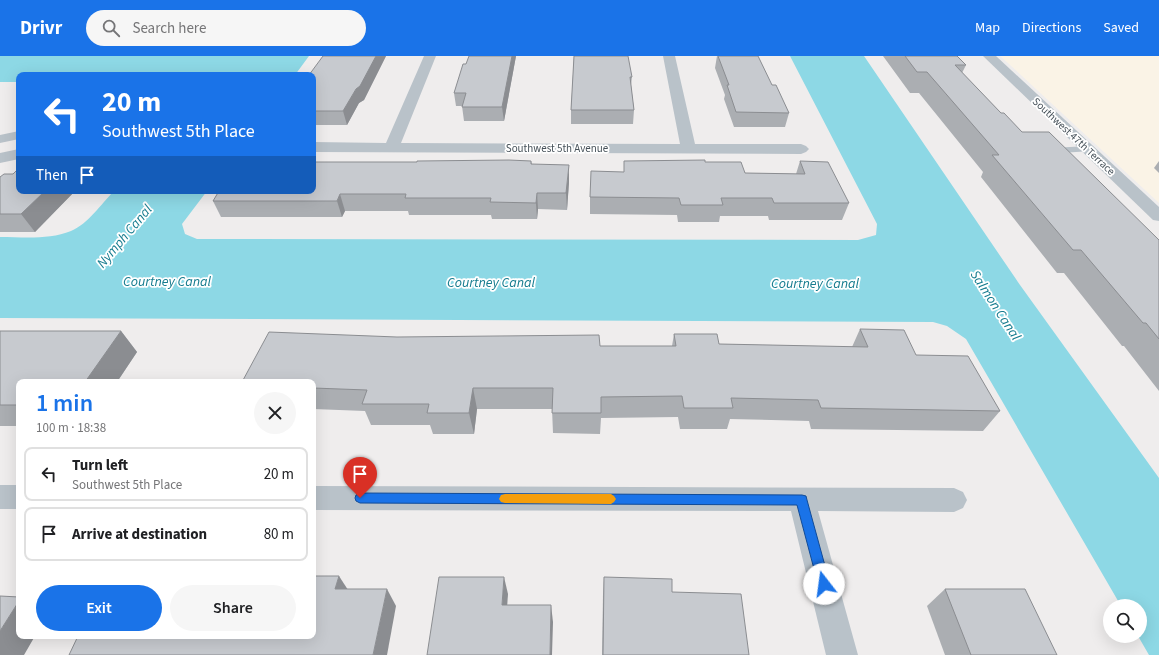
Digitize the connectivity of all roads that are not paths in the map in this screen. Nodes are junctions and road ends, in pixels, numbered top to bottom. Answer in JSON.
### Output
{"nodes":[{"id":1,"x":430,"y":56,"type":"edge"},
{"id":2,"x":669,"y":56,"type":"edge"},
{"id":3,"x":989,"y":56,"type":"edge"},
{"id":4,"x":16,"y":136,"type":"edge"},
{"id":5,"x":0,"y":139,"type":"edge"},
{"id":6,"x":316,"y":148,"type":"edge"},
{"id":7,"x":392,"y":148,"type":"junction"},
{"id":8,"x":689,"y":149,"type":"junction"},
{"id":9,"x":801,"y":149,"type":"dead end"},
{"id":10,"x":1088,"y":149,"type":"junction"},
{"id":11,"x":16,"y":155,"type":"edge"},
{"id":12,"x":0,"y":158,"type":"edge"},
{"id":13,"x":1065,"y":168,"type":"edge"},
{"id":14,"x":1159,"y":216,"type":"edge"},
{"id":15,"x":0,"y":496,"type":"edge"},
{"id":16,"x":16,"y":497,"type":"edge"},
{"id":17,"x":316,"y":498,"type":"edge"},
{"id":18,"x":802,"y":500,"type":"junction"},
{"id":19,"x":954,"y":500,"type":"dead end"},
{"id":20,"x":842,"y":655,"type":"edge"}],
"edges":[{"from":1,"to":7,"type":"street"},
{"from":2,"to":8,"type":"street"},
{"from":3,"to":10,"type":"street","name":"Southwest 47th Terrace"},
{"from":4,"to":5,"type":"street"},
{"from":6,"to":7,"type":"street","name":"Southwest 5th Avenue"},
{"from":7,"to":8,"type":"street","name":"Southwest 5th Avenue"},
{"from":8,"to":9,"type":"street","name":"Southwest 5th Avenue"},
{"from":10,"to":13,"type":"lane"},
{"from":10,"to":14,"type":"street","name":"Southwest 47th Terrace"},
{"from":11,"to":12,"type":"street"},
{"from":15,"to":16,"type":"street"},
{"from":17,"to":18,"type":"street"},
{"from":18,"to":19,"type":"street"},
{"from":18,"to":20,"type":"street"}]}
